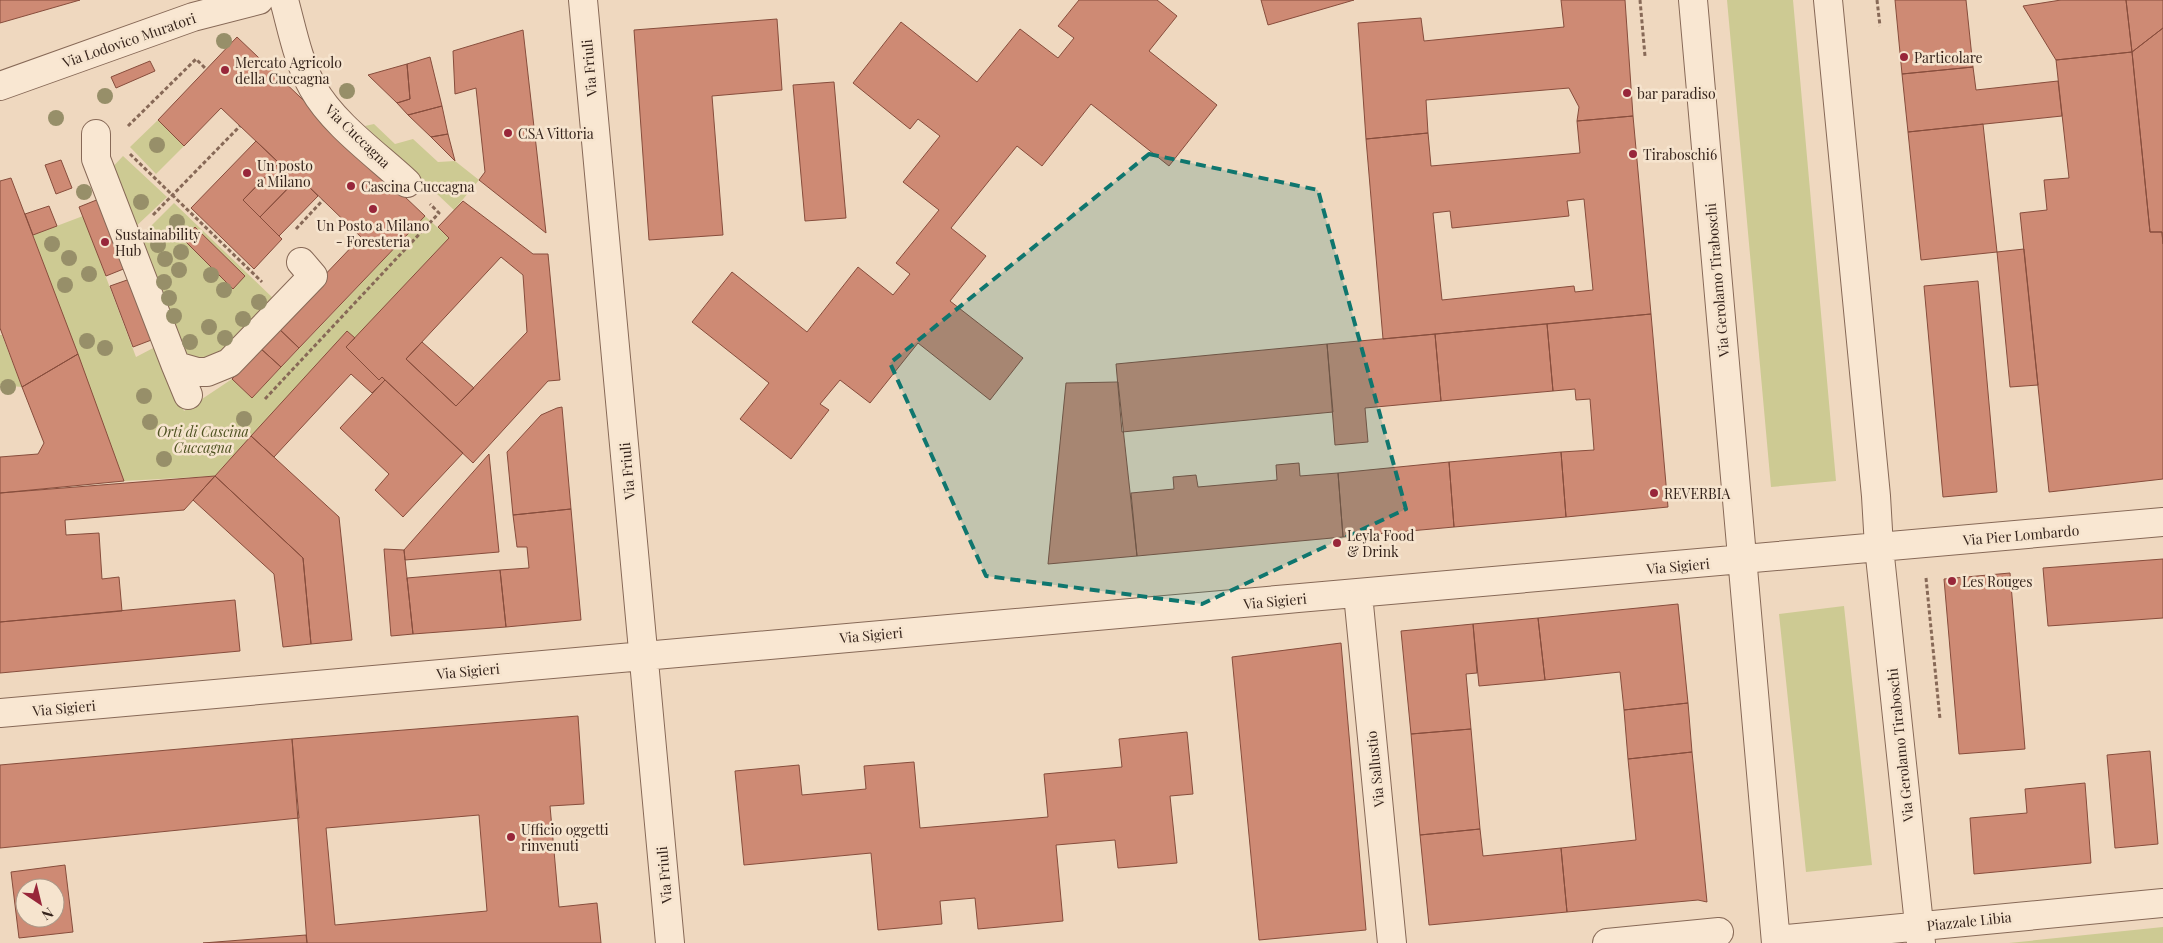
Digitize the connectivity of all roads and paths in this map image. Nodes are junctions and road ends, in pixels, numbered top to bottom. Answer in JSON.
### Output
{"nodes":[{"id":1,"x":259,"y":0,"type":"edge"},
{"id":2,"x":284,"y":0,"type":"edge"},
{"id":3,"x":583,"y":0,"type":"edge"},
{"id":4,"x":1640,"y":0,"type":"edge"},
{"id":5,"x":1693,"y":0,"type":"edge"},
{"id":6,"x":1828,"y":0,"type":"edge"},
{"id":7,"x":1877,"y":0,"type":"edge"},
{"id":8,"x":1880,"y":26,"type":"dead end"},
{"id":9,"x":1645,"y":56,"type":"dead end"},
{"id":10,"x":206,"y":69,"type":"dead end"},
{"id":11,"x":0,"y":86,"type":"edge"},
{"id":12,"x":240,"y":126,"type":"dead end"},
{"id":13,"x":109,"y":133,"type":"joint"},
{"id":14,"x":127,"y":151,"type":"dead end"},
{"id":15,"x":407,"y":183,"type":"joint"},
{"id":16,"x":173,"y":195,"type":"junction"},
{"id":17,"x":323,"y":200,"type":"dead end"},
{"id":18,"x":300,"y":234,"type":"dead end"},
{"id":19,"x":128,"y":241,"type":"junction"},
{"id":20,"x":301,"y":262,"type":"dead end"},
{"id":21,"x":268,"y":288,"type":"dead end"},
{"id":22,"x":176,"y":366,"type":"junction"},
{"id":23,"x":188,"y":395,"type":"dead end"},
{"id":24,"x":265,"y":399,"type":"dead end"},
{"id":25,"x":2163,"y":522,"type":"edge"},
{"id":26,"x":1879,"y":548,"type":"junction"},
{"id":27,"x":1742,"y":560,"type":"junction"},
{"id":28,"x":1926,"y":578,"type":"dead end"},
{"id":29,"x":1358,"y":594,"type":"junction"},
{"id":30,"x":644,"y":655,"type":"junction"},
{"id":31,"x":0,"y":714,"type":"edge"},
{"id":32,"x":1940,"y":719,"type":"dead end"},
{"id":33,"x":2163,"y":903,"type":"edge"},
{"id":34,"x":1719,"y":932,"type":"dead end"},
{"id":35,"x":1920,"y":935,"type":"edge"},
{"id":36,"x":1776,"y":942,"type":"edge"},
{"id":37,"x":670,"y":943,"type":"edge"},
{"id":38,"x":1392,"y":943,"type":"edge"},
{"id":39,"x":1607,"y":943,"type":"edge"}],
"edges":[{"from":1,"to":11,"type":"street","name":"Via Lodovico Muratori"},
{"from":2,"to":15,"type":"street","name":"Via Cuccagna"},
{"from":3,"to":30,"type":"street","name":"Via Friuli"},
{"from":4,"to":9,"type":"path"},
{"from":5,"to":27,"type":"street","name":"Via Gerolamo Tiraboschi"},
{"from":6,"to":26,"type":"street","name":"Via Gerolamo Tiraboschi"},
{"from":7,"to":8,"type":"path"},
{"from":10,"to":13,"type":"path"},
{"from":12,"to":16,"type":"path"},
{"from":13,"to":19,"type":"street"},
{"from":14,"to":16,"type":"path"},
{"from":15,"to":24,"type":"path"},
{"from":16,"to":19,"type":"path"},
{"from":16,"to":21,"type":"path"},
{"from":17,"to":18,"type":"path"},
{"from":19,"to":22,"type":"street"},
{"from":20,"to":22,"type":"street"},
{"from":22,"to":23,"type":"street"},
{"from":25,"to":26,"type":"street","name":"Via Pier Lombardo"},
{"from":26,"to":27,"type":"street"},
{"from":26,"to":35,"type":"street","name":"Via Gerolamo Tiraboschi"},
{"from":27,"to":29,"type":"street","name":"Via Sigieri"},
{"from":27,"to":36,"type":"street","name":"Via Gerolamo Tiraboschi"},
{"from":28,"to":32,"type":"path"},
{"from":29,"to":30,"type":"street","name":"Via Sigieri"},
{"from":29,"to":38,"type":"street","name":"Via Sallustio"},
{"from":30,"to":31,"type":"street","name":"Via Sigieri"},
{"from":30,"to":37,"type":"street","name":"Via Friuli"},
{"from":33,"to":35,"type":"street","name":"Piazzale Libia"},
{"from":34,"to":39,"type":"street"},
{"from":35,"to":36,"type":"street","name":"Piazzale Libia"}]}
